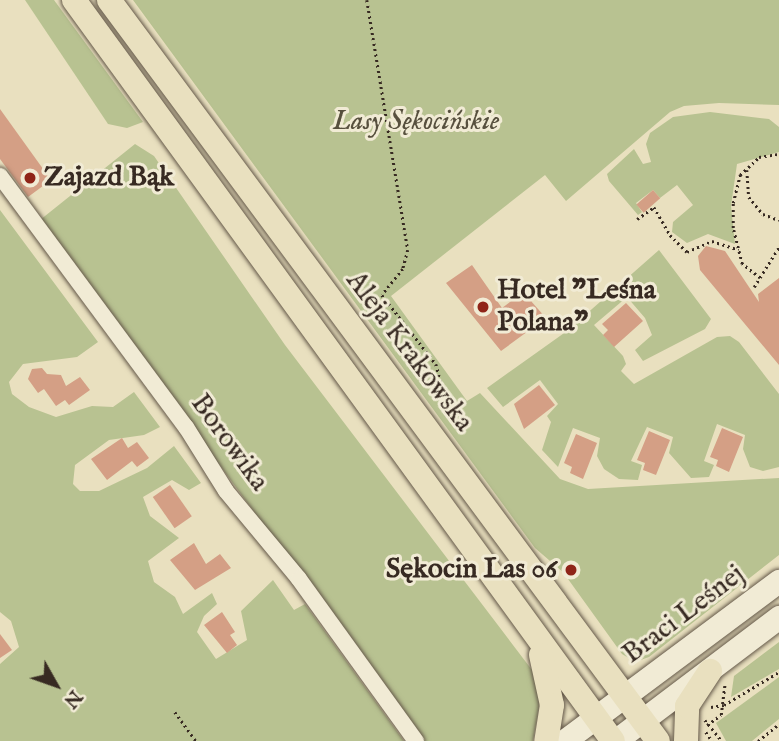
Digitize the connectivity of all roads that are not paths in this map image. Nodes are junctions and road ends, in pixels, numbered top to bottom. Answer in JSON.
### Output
{"nodes":[{"id":1,"x":74,"y":0,"type":"edge"},
{"id":2,"x":109,"y":0,"type":"edge"},
{"id":3,"x":0,"y":176,"type":"edge"},
{"id":4,"x":779,"y":580,"type":"edge"},
{"id":5,"x":779,"y":617,"type":"edge"},
{"id":6,"x":536,"y":638,"type":"junction"},
{"id":7,"x":718,"y":672,"type":"junction"},
{"id":8,"x":626,"y":697,"type":"junction"},
{"id":9,"x":596,"y":718,"type":"junction"},
{"id":10,"x":643,"y":721,"type":"junction"},
{"id":11,"x":694,"y":734,"type":"edge"},
{"id":12,"x":416,"y":741,"type":"edge"},
{"id":13,"x":546,"y":741,"type":"edge"},
{"id":14,"x":564,"y":741,"type":"edge"},
{"id":15,"x":614,"y":741,"type":"edge"},
{"id":16,"x":658,"y":741,"type":"edge"}],
"edges":[{"from":1,"to":6,"type":"main road"},
{"from":2,"to":8,"type":"main road","name":"Aleja Krakowska"},
{"from":3,"to":12,"type":"street","name":"Borowika"},
{"from":4,"to":8,"type":"main road","name":"Braci Leśnej"},
{"from":5,"to":7,"type":"main road","name":"Braci Leśnej"},
{"from":6,"to":9,"type":"main road"},
{"from":6,"to":13,"type":"main road"},
{"from":7,"to":10,"type":"main road","name":"Braci Leśnej"},
{"from":7,"to":11,"type":"main road"},
{"from":8,"to":9,"type":"main road","name":"Braci Leśnej"},
{"from":8,"to":10,"type":"main road","name":"Aleja Krakowska"},
{"from":9,"to":14,"type":"main road","name":"Braci Leśnej"},
{"from":9,"to":15,"type":"main road"},
{"from":10,"to":15,"type":"main road","name":"Braci Leśnej"},
{"from":10,"to":16,"type":"main road","name":"Aleja Krakowska"}]}
